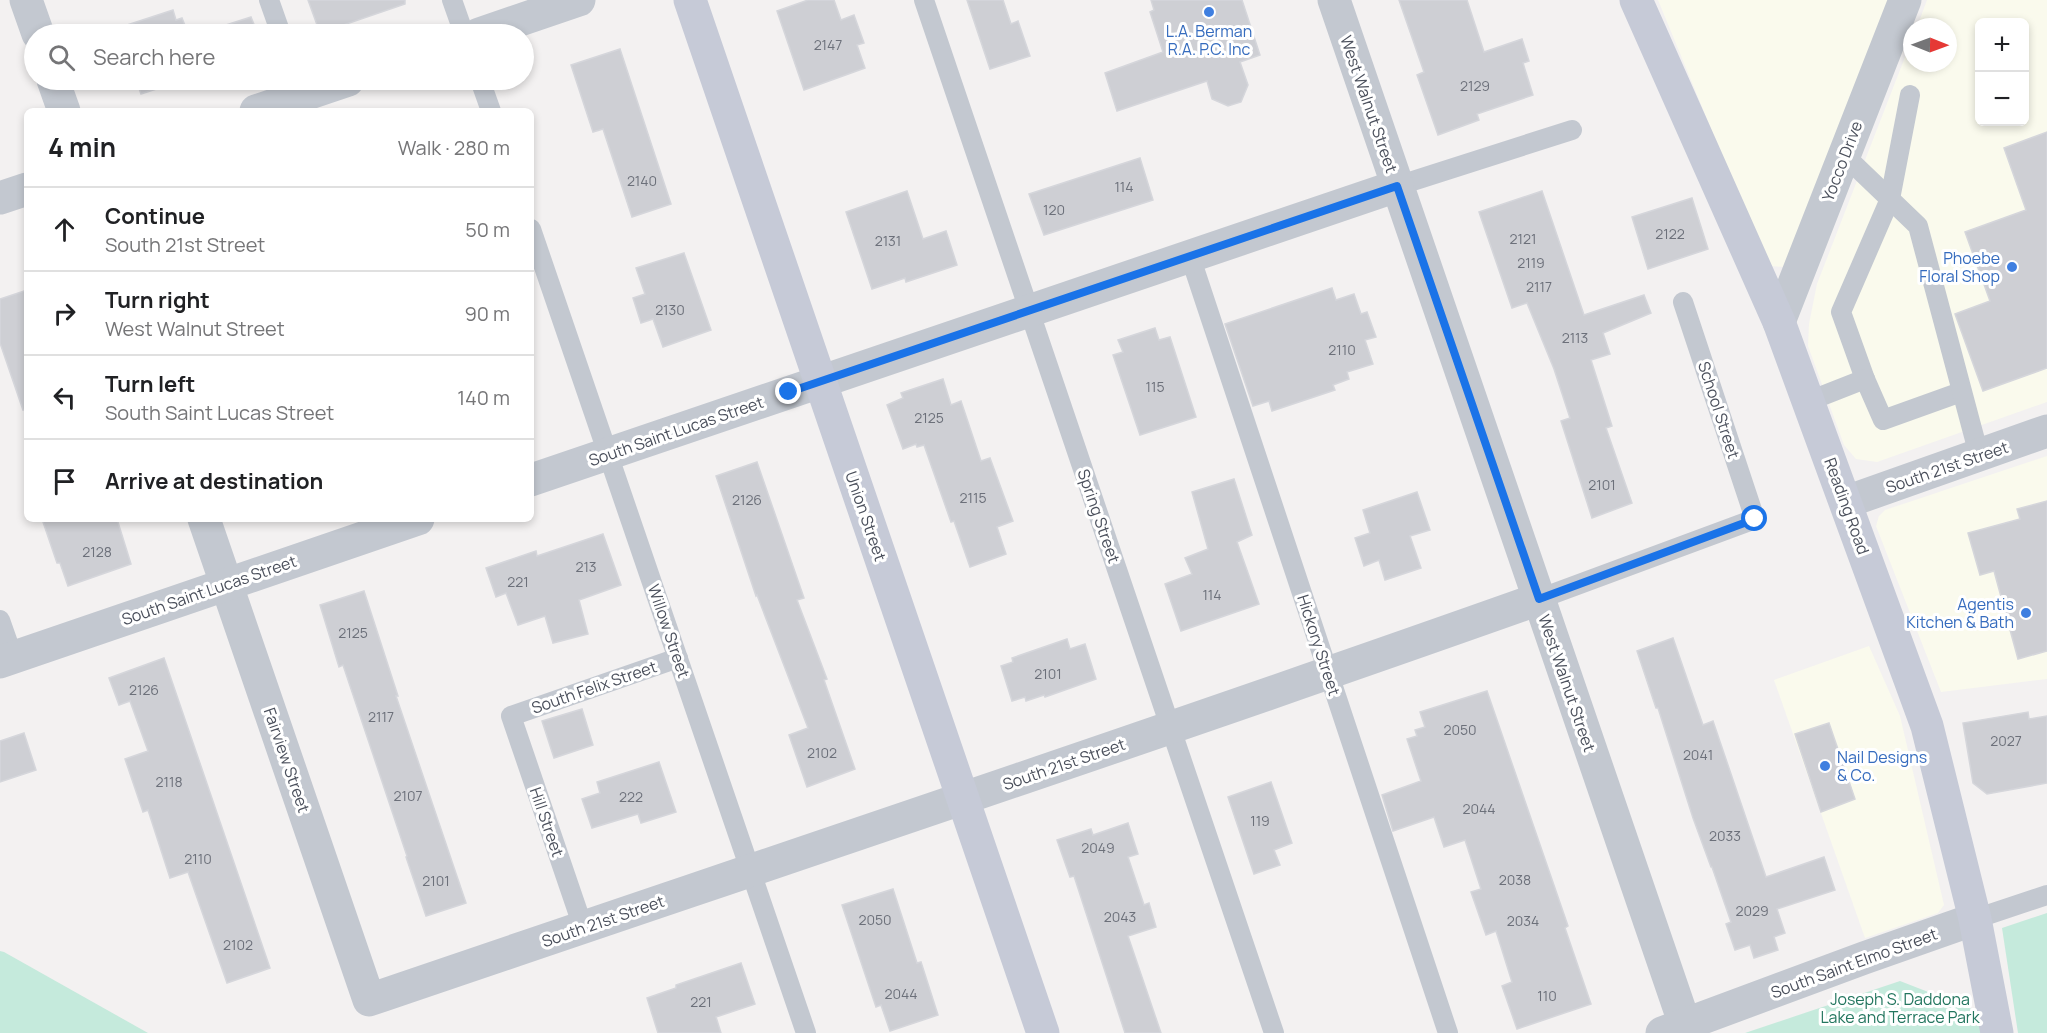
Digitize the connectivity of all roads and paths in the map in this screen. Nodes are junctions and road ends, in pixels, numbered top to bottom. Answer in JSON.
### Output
{"nodes":[{"id":1,"x":26,"y":0,"type":"edge"},
{"id":2,"x":269,"y":0,"type":"edge"},
{"id":3,"x":453,"y":0,"type":"edge"},
{"id":4,"x":579,"y":0,"type":"edge"},
{"id":5,"x":690,"y":0,"type":"edge"},
{"id":6,"x":924,"y":0,"type":"edge"},
{"id":7,"x":1334,"y":0,"type":"edge"},
{"id":8,"x":1636,"y":0,"type":"edge"},
{"id":9,"x":1905,"y":0,"type":"edge"},
{"id":10,"x":34,"y":24,"type":"edge"},
{"id":11,"x":277,"y":24,"type":"edge"},
{"id":12,"x":461,"y":24,"type":"edge"},
{"id":13,"x":508,"y":24,"type":"edge"},
{"id":14,"x":57,"y":90,"type":"edge"},
{"id":15,"x":294,"y":90,"type":"edge"},
{"id":16,"x":483,"y":90,"type":"edge"},
{"id":17,"x":1910,"y":95,"type":"dead end"},
{"id":18,"x":63,"y":108,"type":"edge"},
{"id":19,"x":261,"y":108,"type":"edge"},
{"id":20,"x":489,"y":108,"type":"edge"},
{"id":21,"x":1572,"y":130,"type":"dead end"},
{"id":22,"x":1844,"y":155,"type":"junction"},
{"id":23,"x":1397,"y":186,"type":"junction"},
{"id":24,"x":24,"y":190,"type":"edge"},
{"id":25,"x":0,"y":198,"type":"edge"},
{"id":26,"x":1890,"y":199,"type":"junction"},
{"id":27,"x":534,"y":238,"type":"edge"},
{"id":28,"x":1190,"y":256,"type":"junction"},
{"id":29,"x":1683,"y":302,"type":"dead end"},
{"id":30,"x":1029,"y":311,"type":"junction"},
{"id":31,"x":1779,"y":322,"type":"junction"},
{"id":32,"x":1865,"y":379,"type":"junction"},
{"id":33,"x":820,"y":381,"type":"junction"},
{"id":34,"x":1961,"y":392,"type":"junction"},
{"id":35,"x":1809,"y":400,"type":"junction"},
{"id":36,"x":2047,"y":431,"type":"edge"},
{"id":37,"x":608,"y":454,"type":"junction"},
{"id":38,"x":1979,"y":455,"type":"junction"},
{"id":39,"x":534,"y":479,"type":"edge"},
{"id":40,"x":1846,"y":502,"type":"junction"},
{"id":41,"x":1755,"y":519,"type":"joint"},
{"id":42,"x":205,"y":522,"type":"edge"},
{"id":43,"x":409,"y":522,"type":"edge"},
{"id":44,"x":226,"y":584,"type":"junction"},
{"id":45,"x":1539,"y":599,"type":"junction"},
{"id":46,"x":0,"y":620,"type":"edge"},
{"id":47,"x":678,"y":658,"type":"junction"},
{"id":48,"x":6,"y":660,"type":"edge"},
{"id":49,"x":1329,"y":673,"type":"junction"},
{"id":50,"x":511,"y":716,"type":"joint"},
{"id":51,"x":1170,"y":727,"type":"junction"},
{"id":52,"x":963,"y":799,"type":"junction"},
{"id":53,"x":751,"y":871,"type":"junction"},
{"id":54,"x":2047,"y":895,"type":"edge"},
{"id":55,"x":1975,"y":919,"type":"junction"},
{"id":56,"x":583,"y":927,"type":"junction"},
{"id":57,"x":369,"y":1000,"type":"joint"},
{"id":58,"x":1994,"y":1021,"type":"edge"},
{"id":59,"x":1673,"y":1029,"type":"edge"},
{"id":60,"x":806,"y":1033,"type":"edge"},
{"id":61,"x":1043,"y":1033,"type":"edge"},
{"id":62,"x":1274,"y":1033,"type":"edge"},
{"id":63,"x":1448,"y":1033,"type":"edge"}],
"edges":[{"from":1,"to":10,"type":"street"},
{"from":2,"to":11,"type":"lane"},
{"from":3,"to":12,"type":"lane"},
{"from":4,"to":13,"type":"street"},
{"from":5,"to":33,"type":"street","name":"Union Street"},
{"from":6,"to":30,"type":"lane","name":"Spring Street"},
{"from":7,"to":23,"type":"street","name":"West Walnut Street"},
{"from":8,"to":31,"type":"street","name":"Reading Road"},
{"from":9,"to":22,"type":"street","name":"Yocco Drive"},
{"from":14,"to":18,"type":"street"},
{"from":15,"to":19,"type":"street"},
{"from":16,"to":20,"type":"lane"},
{"from":17,"to":26,"type":"lane"},
{"from":21,"to":23,"type":"lane","name":"South Saint Lucas Street"},
{"from":22,"to":26,"type":"lane"},
{"from":22,"to":31,"type":"street","name":"Yocco Drive"},
{"from":23,"to":28,"type":"street","name":"South Saint Lucas Street"},
{"from":23,"to":45,"type":"street","name":"West Walnut Street"},
{"from":24,"to":25,"type":"street"},
{"from":26,"to":32,"type":"lane"},
{"from":26,"to":34,"type":"lane"},
{"from":27,"to":37,"type":"lane","name":"Willow Street"},
{"from":28,"to":30,"type":"street","name":"South Saint Lucas Street"},
{"from":28,"to":49,"type":"lane","name":"Hickory Street"},
{"from":29,"to":41,"type":"lane","name":"School Street"},
{"from":30,"to":33,"type":"street","name":"South Saint Lucas Street"},
{"from":30,"to":51,"type":"lane","name":"Spring Street"},
{"from":31,"to":35,"type":"street","name":"Reading Road"},
{"from":32,"to":34,"type":"lane"},
{"from":32,"to":35,"type":"lane"},
{"from":33,"to":37,"type":"street","name":"South Saint Lucas Street"},
{"from":33,"to":52,"type":"street","name":"Union Street"},
{"from":34,"to":38,"type":"lane"},
{"from":35,"to":40,"type":"street","name":"Reading Road"},
{"from":36,"to":38,"type":"street","name":"South 21st Street"},
{"from":37,"to":39,"type":"street","name":"South Saint Lucas Street"},
{"from":37,"to":47,"type":"lane","name":"Willow Street"},
{"from":38,"to":40,"type":"street","name":"South 21st Street"},
{"from":40,"to":55,"type":"street","name":"Reading Road"},
{"from":41,"to":45,"type":"lane","name":"South 21st Street"},
{"from":42,"to":44,"type":"street","name":"Fairview Street"},
{"from":43,"to":44,"type":"street","name":"South Saint Lucas Street"},
{"from":44,"to":48,"type":"street","name":"South Saint Lucas Street"},
{"from":44,"to":57,"type":"street","name":"Fairview Street"},
{"from":45,"to":49,"type":"street","name":"South 21st Street"},
{"from":45,"to":59,"type":"street","name":"West Walnut Street"},
{"from":46,"to":48,"type":"lane"},
{"from":47,"to":50,"type":"lane","name":"South Felix Street"},
{"from":47,"to":53,"type":"lane","name":"Willow Street"},
{"from":49,"to":51,"type":"street","name":"South 21st Street"},
{"from":49,"to":63,"type":"lane","name":"Hickory Street"},
{"from":50,"to":56,"type":"lane","name":"Hill Street"},
{"from":51,"to":52,"type":"street","name":"South 21st Street"},
{"from":51,"to":62,"type":"lane","name":"Spring Street"},
{"from":52,"to":53,"type":"street","name":"South 21st Street"},
{"from":52,"to":61,"type":"street","name":"Union Street"},
{"from":53,"to":56,"type":"street","name":"South 21st Street"},
{"from":53,"to":60,"type":"lane","name":"Willow Street"},
{"from":54,"to":55,"type":"lane","name":"South Saint Elmo Street"},
{"from":55,"to":58,"type":"street","name":"Reading Road"},
{"from":55,"to":59,"type":"street","name":"South Saint Elmo Street"},
{"from":56,"to":57,"type":"street","name":"South 21st Street"}]}
